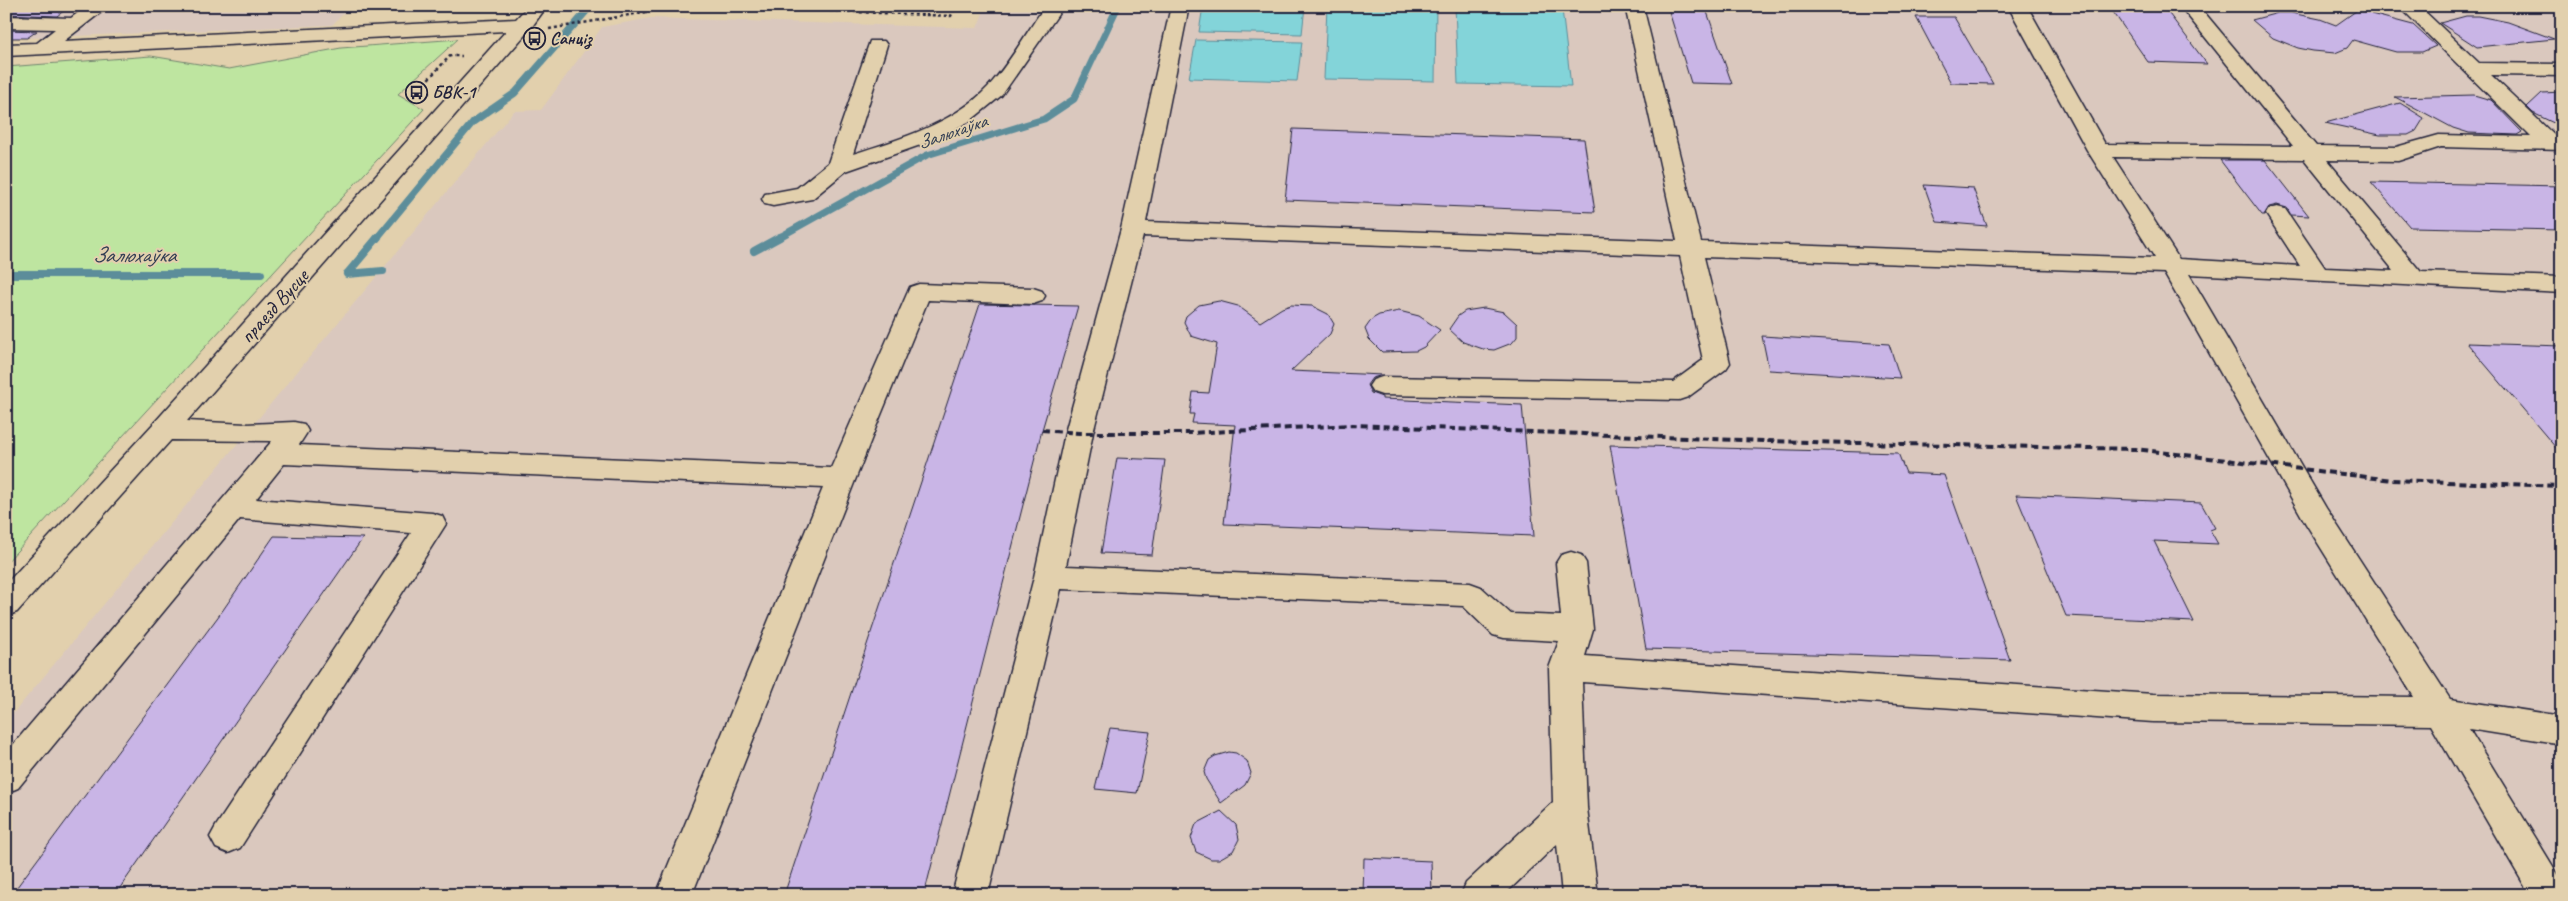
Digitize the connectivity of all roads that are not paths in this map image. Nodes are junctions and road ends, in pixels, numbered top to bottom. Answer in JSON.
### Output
{"nodes":[{"id":1,"x":100,"y":6,"type":"edge"},
{"id":2,"x":1054,"y":6,"type":"edge"},
{"id":3,"x":1180,"y":6,"type":"edge"},
{"id":4,"x":1634,"y":6,"type":"edge"},
{"id":5,"x":2017,"y":6,"type":"edge"},
{"id":6,"x":2189,"y":6,"type":"edge"},
{"id":7,"x":2408,"y":6,"type":"edge"},
{"id":8,"x":531,"y":15,"type":"edge"},
{"id":9,"x":6,"y":22,"type":"edge"},
{"id":10,"x":75,"y":24,"type":"junction"},
{"id":11,"x":124,"y":28,"type":"dead end"},
{"id":12,"x":91,"y":45,"type":"junction"},
{"id":13,"x":877,"y":45,"type":"dead end"},
{"id":14,"x":42,"y":48,"type":"junction"},
{"id":15,"x":6,"y":50,"type":"edge"},
{"id":16,"x":2473,"y":69,"type":"junction"},
{"id":17,"x":2562,"y":70,"type":"edge"},
{"id":18,"x":2556,"y":144,"type":"edge"},
{"id":19,"x":2098,"y":150,"type":"junction"},
{"id":20,"x":2308,"y":152,"type":"junction"},
{"id":21,"x":838,"y":166,"type":"junction"},
{"id":22,"x":773,"y":200,"type":"dead end"},
{"id":23,"x":2277,"y":214,"type":"dead end"},
{"id":24,"x":1133,"y":229,"type":"junction"},
{"id":25,"x":1690,"y":248,"type":"junction"},
{"id":26,"x":2172,"y":266,"type":"junction"},
{"id":27,"x":2318,"y":275,"type":"junction"},
{"id":28,"x":2414,"y":280,"type":"junction"},
{"id":29,"x":2562,"y":285,"type":"edge"},
{"id":30,"x":1033,"y":296,"type":"dead end"},
{"id":31,"x":1382,"y":386,"type":"dead end"},
{"id":32,"x":164,"y":430,"type":"junction"},
{"id":33,"x":278,"y":454,"type":"junction"},
{"id":34,"x":842,"y":479,"type":"junction"},
{"id":35,"x":233,"y":508,"type":"junction"},
{"id":36,"x":1571,"y":563,"type":"dead end"},
{"id":37,"x":1049,"y":577,"type":"junction"},
{"id":38,"x":6,"y":604,"type":"edge"},
{"id":39,"x":1578,"y":629,"type":"junction"},
{"id":40,"x":1565,"y":668,"type":"junction"},
{"id":41,"x":2440,"y":712,"type":"junction"},
{"id":42,"x":2562,"y":730,"type":"edge"},
{"id":43,"x":6,"y":778,"type":"edge"},
{"id":44,"x":1570,"y":808,"type":"junction"},
{"id":45,"x":228,"y":837,"type":"dead end"},
{"id":46,"x":674,"y":895,"type":"edge"},
{"id":47,"x":970,"y":895,"type":"edge"},
{"id":48,"x":1479,"y":895,"type":"edge"},
{"id":49,"x":1580,"y":895,"type":"edge"},
{"id":50,"x":2550,"y":895,"type":"edge"}],
"edges":[{"from":1,"to":10,"type":"street"},
{"from":2,"to":21,"type":"street"},
{"from":3,"to":24,"type":"street"},
{"from":4,"to":25,"type":"street"},
{"from":5,"to":19,"type":"street"},
{"from":6,"to":20,"type":"street"},
{"from":7,"to":16,"type":"street"},
{"from":8,"to":12,"type":"street"},
{"from":8,"to":32,"type":"street","name":"праезд Вусце"},
{"from":9,"to":10,"type":"street"},
{"from":10,"to":14,"type":"street"},
{"from":11,"to":12,"type":"street"},
{"from":12,"to":14,"type":"street"},
{"from":13,"to":21,"type":"street"},
{"from":14,"to":15,"type":"street"},
{"from":16,"to":17,"type":"street"},
{"from":16,"to":18,"type":"street"},
{"from":18,"to":20,"type":"street"},
{"from":19,"to":20,"type":"street"},
{"from":19,"to":26,"type":"street"},
{"from":20,"to":28,"type":"street"},
{"from":21,"to":22,"type":"street"},
{"from":23,"to":27,"type":"street"},
{"from":24,"to":25,"type":"street"},
{"from":24,"to":37,"type":"street"},
{"from":25,"to":26,"type":"street"},
{"from":25,"to":31,"type":"street"},
{"from":26,"to":27,"type":"street"},
{"from":26,"to":41,"type":"street"},
{"from":27,"to":28,"type":"street"},
{"from":28,"to":29,"type":"street"},
{"from":30,"to":34,"type":"street"},
{"from":32,"to":33,"type":"street"},
{"from":32,"to":38,"type":"street","name":"праезд Вусце"},
{"from":33,"to":34,"type":"street"},
{"from":33,"to":35,"type":"street"},
{"from":34,"to":46,"type":"street"},
{"from":35,"to":43,"type":"street"},
{"from":35,"to":45,"type":"street"},
{"from":36,"to":39,"type":"street"},
{"from":37,"to":39,"type":"street"},
{"from":37,"to":47,"type":"street"},
{"from":39,"to":40,"type":"street"},
{"from":40,"to":41,"type":"street"},
{"from":40,"to":44,"type":"street"},
{"from":41,"to":42,"type":"street"},
{"from":41,"to":50,"type":"street"},
{"from":44,"to":48,"type":"street"},
{"from":44,"to":49,"type":"street"}]}
